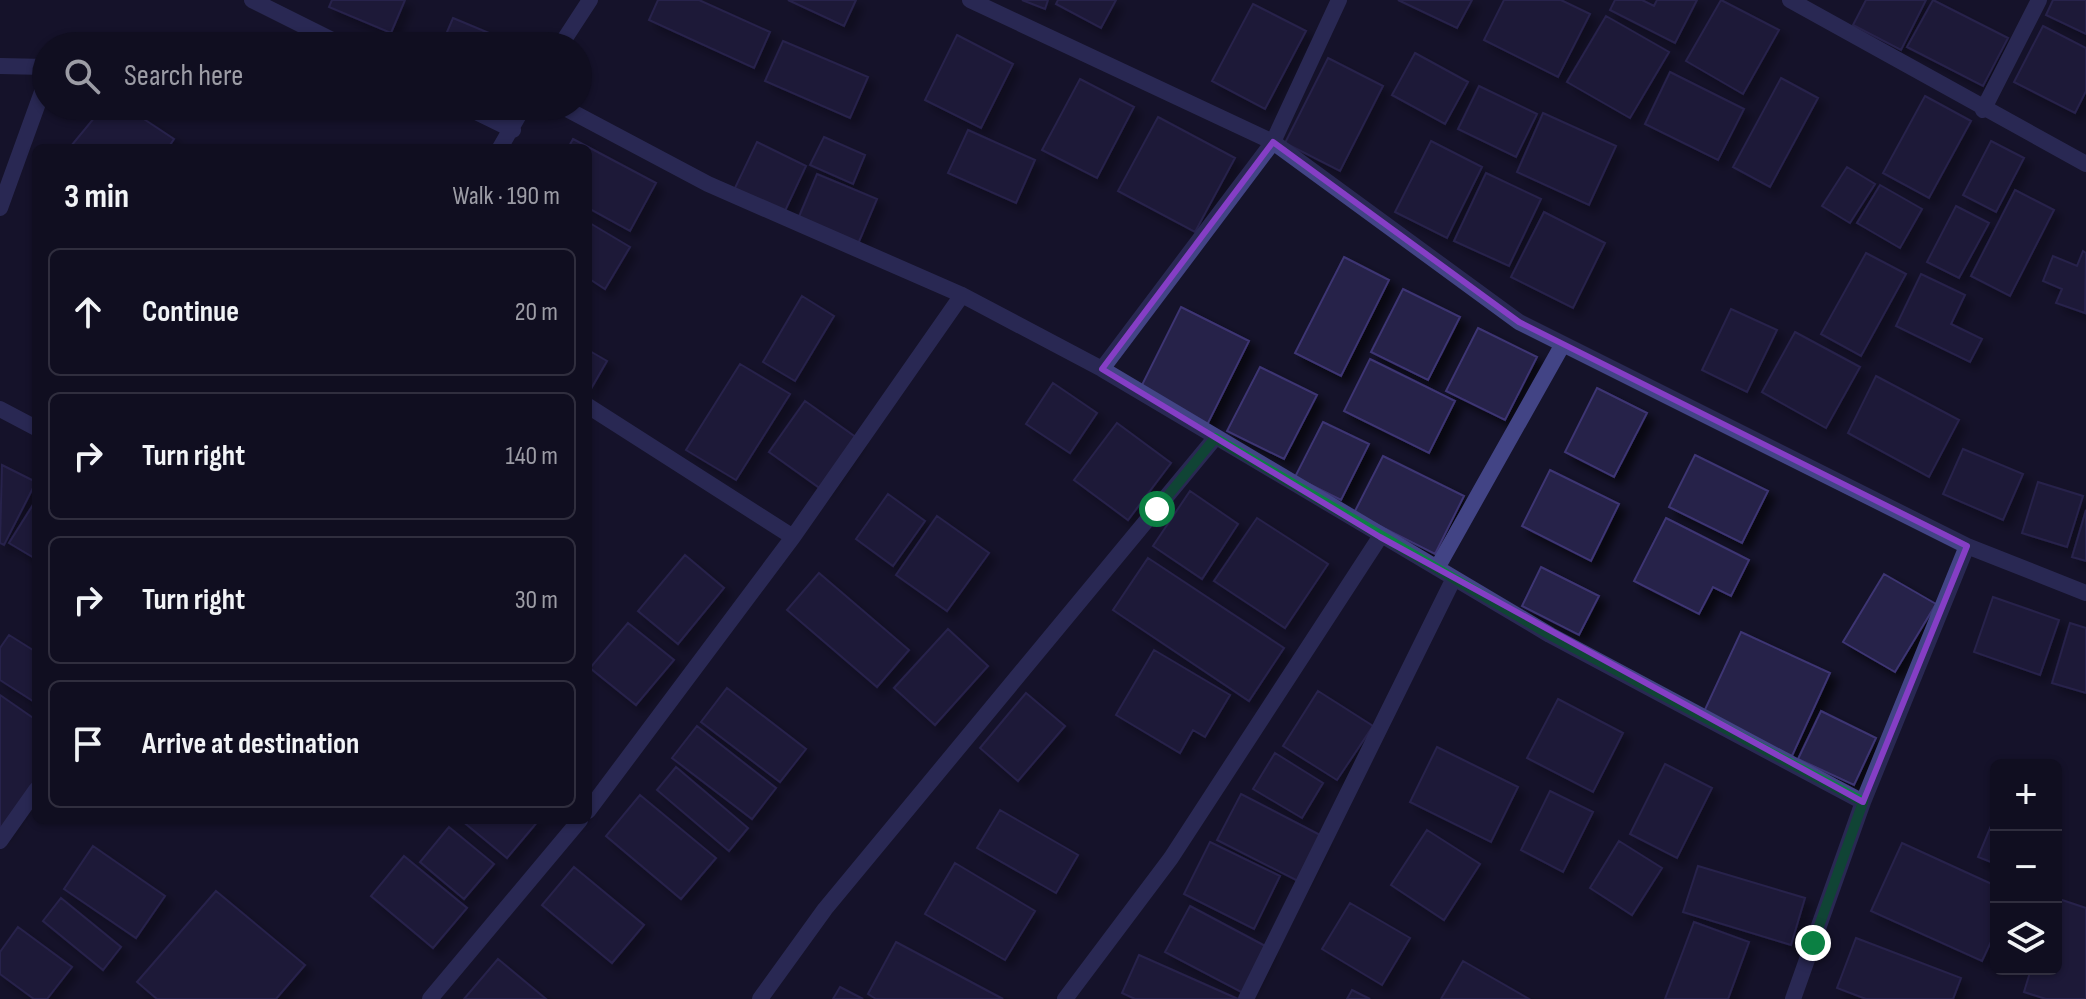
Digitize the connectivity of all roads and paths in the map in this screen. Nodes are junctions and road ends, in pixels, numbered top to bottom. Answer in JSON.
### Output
{"nodes":[{"id":1,"x":252,"y":0,"type":"edge"},
{"id":2,"x":590,"y":0,"type":"edge"},
{"id":3,"x":970,"y":0,"type":"edge"},
{"id":4,"x":1339,"y":0,"type":"edge"},
{"id":5,"x":1790,"y":0,"type":"edge"},
{"id":6,"x":2039,"y":0,"type":"edge"},
{"id":7,"x":316,"y":32,"type":"edge"},
{"id":8,"x":569,"y":32,"type":"edge"},
{"id":9,"x":0,"y":66,"type":"edge"},
{"id":10,"x":32,"y":67,"type":"edge"},
{"id":11,"x":1983,"y":110,"type":"junction"},
{"id":12,"x":32,"y":120,"type":"edge"},
{"id":13,"x":493,"y":120,"type":"edge"},
{"id":14,"x":518,"y":120,"type":"edge"},
{"id":15,"x":587,"y":120,"type":"edge"},
{"id":16,"x":513,"y":130,"type":"junction"},
{"id":17,"x":1273,"y":142,"type":"junction"},
{"id":18,"x":503,"y":144,"type":"edge"},
{"id":19,"x":2086,"y":164,"type":"edge"},
{"id":20,"x":0,"y":208,"type":"edge"},
{"id":21,"x":962,"y":295,"type":"junction"},
{"id":22,"x":1563,"y":344,"type":"junction"},
{"id":23,"x":1102,"y":369,"type":"junction"},
{"id":24,"x":0,"y":409,"type":"edge"},
{"id":25,"x":592,"y":409,"type":"edge"},
{"id":26,"x":32,"y":426,"type":"edge"},
{"id":27,"x":1215,"y":438,"type":"junction"},
{"id":28,"x":793,"y":537,"type":"junction"},
{"id":29,"x":1380,"y":537,"type":"junction"},
{"id":30,"x":1967,"y":546,"type":"junction"},
{"id":31,"x":1437,"y":568,"type":"junction"},
{"id":32,"x":1454,"y":578,"type":"junction"},
{"id":33,"x":2086,"y":593,"type":"edge"},
{"id":34,"x":32,"y":796,"type":"edge"},
{"id":35,"x":1863,"y":802,"type":"junction"},
{"id":36,"x":592,"y":806,"type":"edge"},
{"id":37,"x":577,"y":824,"type":"edge"},
{"id":38,"x":0,"y":841,"type":"edge"},
{"id":39,"x":430,"y":999,"type":"edge"},
{"id":40,"x":760,"y":999,"type":"edge"},
{"id":41,"x":1065,"y":999,"type":"edge"},
{"id":42,"x":1246,"y":999,"type":"edge"},
{"id":43,"x":1793,"y":999,"type":"edge"}],
"edges":[{"from":1,"to":7,"type":"street"},
{"from":2,"to":8,"type":"street"},
{"from":3,"to":17,"type":"street"},
{"from":4,"to":17,"type":"street"},
{"from":5,"to":11,"type":"street"},
{"from":6,"to":11,"type":"street"},
{"from":9,"to":10,"type":"street"},
{"from":11,"to":19,"type":"street"},
{"from":12,"to":20,"type":"street"},
{"from":13,"to":16,"type":"street"},
{"from":14,"to":16,"type":"street"},
{"from":15,"to":21,"type":"street"},
{"from":16,"to":18,"type":"street"},
{"from":17,"to":22,"type":"street"},
{"from":17,"to":23,"type":"street"},
{"from":21,"to":23,"type":"street"},
{"from":21,"to":28,"type":"street"},
{"from":22,"to":30,"type":"street"},
{"from":22,"to":31,"type":"street"},
{"from":23,"to":27,"type":"street"},
{"from":24,"to":26,"type":"street"},
{"from":25,"to":28,"type":"street"},
{"from":27,"to":29,"type":"street"},
{"from":27,"to":40,"type":"street"},
{"from":28,"to":36,"type":"street"},
{"from":29,"to":31,"type":"street"},
{"from":29,"to":41,"type":"street"},
{"from":30,"to":33,"type":"street"},
{"from":30,"to":35,"type":"street"},
{"from":31,"to":32,"type":"street"},
{"from":32,"to":35,"type":"street"},
{"from":32,"to":42,"type":"street"},
{"from":34,"to":38,"type":"street"},
{"from":35,"to":43,"type":"street"},
{"from":37,"to":39,"type":"street"}]}
